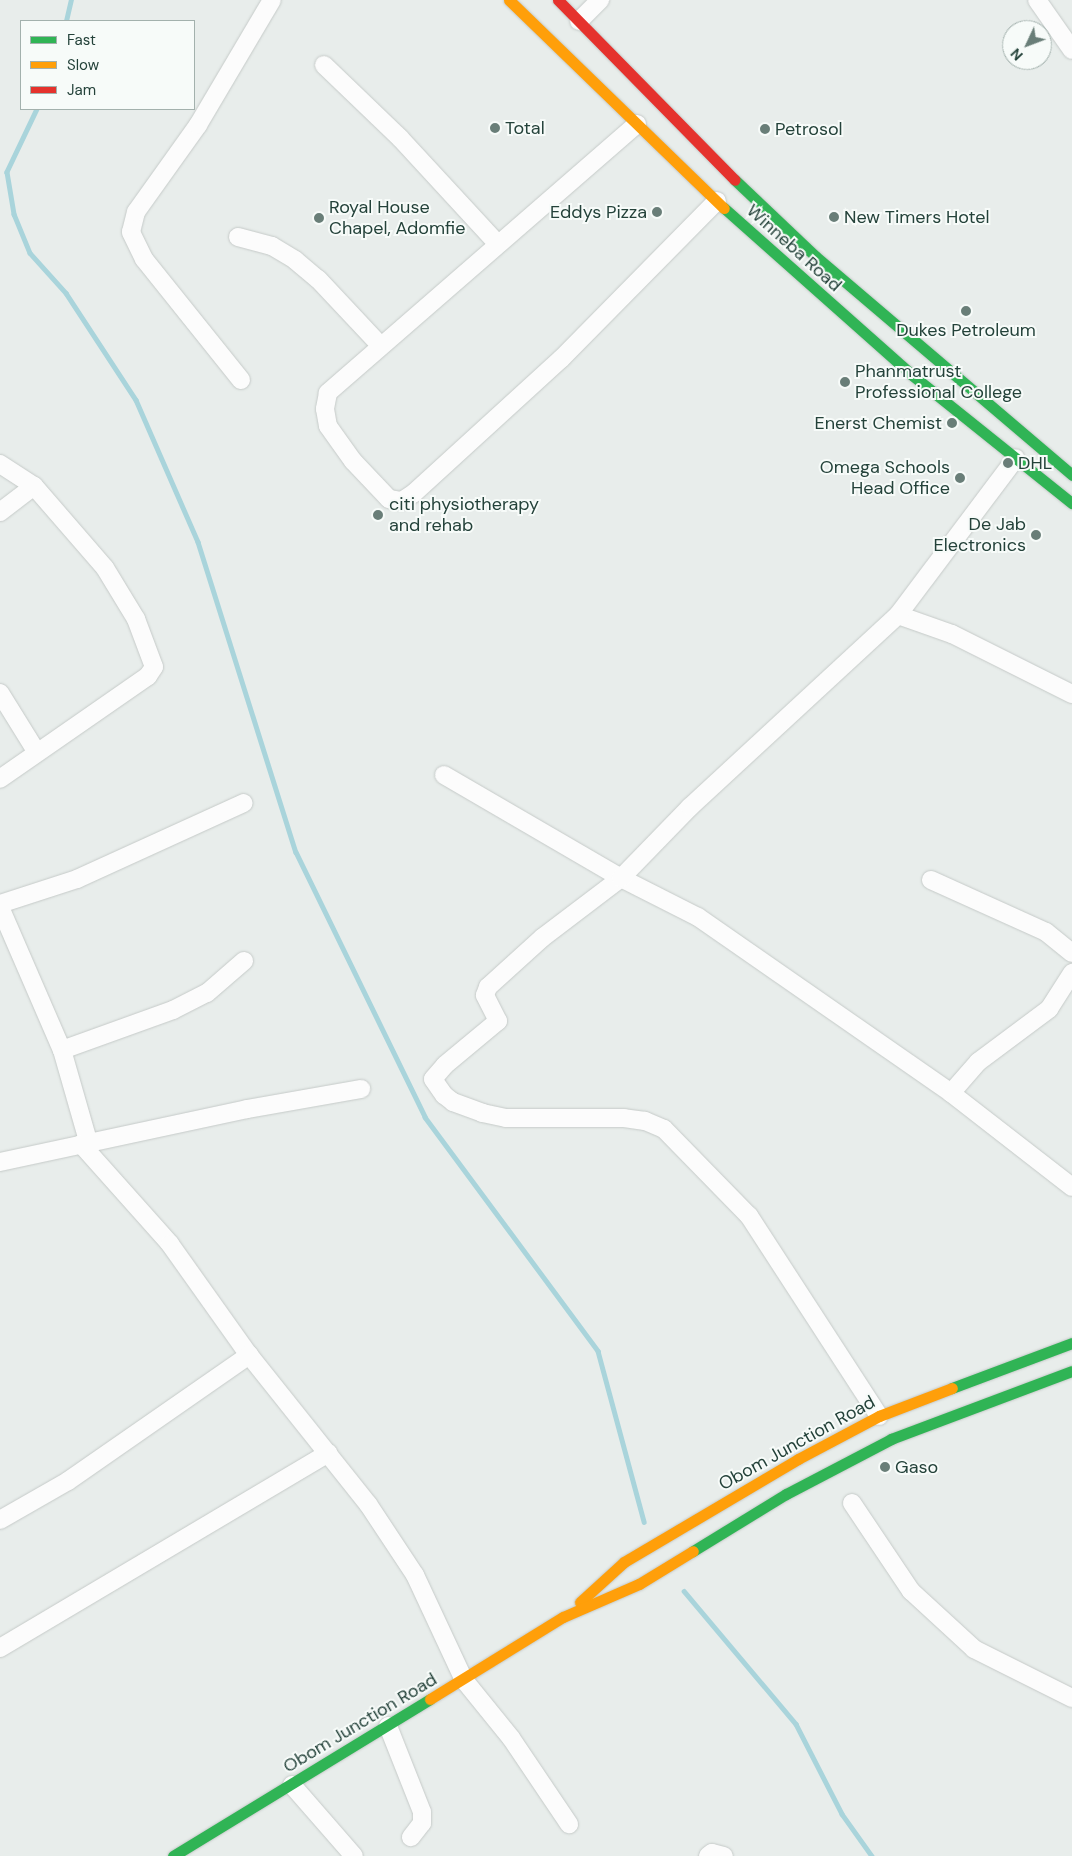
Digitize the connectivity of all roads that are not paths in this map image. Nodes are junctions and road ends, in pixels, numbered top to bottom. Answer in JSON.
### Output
{"nodes":[{"id":1,"x":272,"y":0,"type":"edge"},
{"id":2,"x":509,"y":0,"type":"edge"},
{"id":3,"x":558,"y":0,"type":"edge"},
{"id":4,"x":600,"y":0,"type":"edge"},
{"id":5,"x":1037,"y":0,"type":"edge"},
{"id":6,"x":579,"y":21,"type":"junction"},
{"id":7,"x":1072,"y":50,"type":"edge"},
{"id":8,"x":324,"y":65,"type":"dead end"},
{"id":9,"x":637,"y":124,"type":"junction"},
{"id":10,"x":717,"y":201,"type":"junction"},
{"id":11,"x":238,"y":237,"type":"dead end"},
{"id":12,"x":497,"y":243,"type":"junction"},
{"id":13,"x":380,"y":345,"type":"junction"},
{"id":14,"x":241,"y":380,"type":"dead end"},
{"id":15,"x":1016,"y":458,"type":"junction"},
{"id":16,"x":0,"y":464,"type":"edge"},
{"id":17,"x":1072,"y":475,"type":"edge"},
{"id":18,"x":34,"y":486,"type":"junction"},
{"id":19,"x":1072,"y":503,"type":"edge"},
{"id":20,"x":0,"y":512,"type":"edge"},
{"id":21,"x":898,"y":615,"type":"junction"},
{"id":22,"x":0,"y":694,"type":"edge"},
{"id":23,"x":1072,"y":694,"type":"edge"},
{"id":24,"x":36,"y":751,"type":"junction"},
{"id":25,"x":444,"y":775,"type":"dead end"},
{"id":26,"x":0,"y":779,"type":"edge"},
{"id":27,"x":244,"y":803,"type":"dead end"},
{"id":28,"x":621,"y":878,"type":"junction"},
{"id":29,"x":931,"y":880,"type":"dead end"},
{"id":30,"x":0,"y":905,"type":"edge"},
{"id":31,"x":1072,"y":953,"type":"edge"},
{"id":32,"x":244,"y":962,"type":"dead end"},
{"id":33,"x":1072,"y":973,"type":"edge"},
{"id":34,"x":62,"y":1050,"type":"junction"},
{"id":35,"x":361,"y":1089,"type":"dead end"},
{"id":36,"x":951,"y":1093,"type":"junction"},
{"id":37,"x":85,"y":1144,"type":"junction"},
{"id":38,"x":0,"y":1162,"type":"edge"},
{"id":39,"x":1072,"y":1187,"type":"edge"},
{"id":40,"x":1072,"y":1343,"type":"edge"},
{"id":41,"x":249,"y":1355,"type":"junction"},
{"id":42,"x":1072,"y":1371,"type":"edge"},
{"id":43,"x":879,"y":1416,"type":"junction"},
{"id":44,"x":328,"y":1453,"type":"junction"},
{"id":45,"x":852,"y":1503,"type":"dead end"},
{"id":46,"x":0,"y":1520,"type":"edge"},
{"id":47,"x":563,"y":1617,"type":"junction"},
{"id":48,"x":0,"y":1648,"type":"edge"},
{"id":49,"x":464,"y":1680,"type":"junction"},
{"id":50,"x":1072,"y":1698,"type":"edge"},
{"id":51,"x":388,"y":1726,"type":"junction"},
{"id":52,"x":292,"y":1785,"type":"junction"},
{"id":53,"x":569,"y":1824,"type":"dead end"},
{"id":54,"x":411,"y":1837,"type":"dead end"},
{"id":55,"x":173,"y":1856,"type":"edge"},
{"id":56,"x":354,"y":1856,"type":"edge"},
{"id":57,"x":708,"y":1856,"type":"edge"},
{"id":58,"x":724,"y":1856,"type":"edge"}],
"edges":[{"from":1,"to":14,"type":"street"},
{"from":2,"to":9,"type":"main road","name":"Winneba Road"},
{"from":3,"to":6,"type":"main road","name":"Winneba Road"},
{"from":4,"to":6,"type":"street"},
{"from":5,"to":7,"type":"street"},
{"from":6,"to":17,"type":"main road","name":"Winneba Road"},
{"from":8,"to":12,"type":"street"},
{"from":9,"to":10,"type":"main road","name":"Winneba Road"},
{"from":9,"to":12,"type":"street"},
{"from":10,"to":13,"type":"street"},
{"from":10,"to":15,"type":"main road","name":"Winneba Road"},
{"from":11,"to":13,"type":"street"},
{"from":12,"to":13,"type":"street"},
{"from":15,"to":19,"type":"main road","name":"Winneba Road"},
{"from":15,"to":21,"type":"street"},
{"from":16,"to":18,"type":"street"},
{"from":18,"to":20,"type":"street"},
{"from":18,"to":24,"type":"street"},
{"from":21,"to":23,"type":"street"},
{"from":21,"to":28,"type":"street"},
{"from":22,"to":24,"type":"street"},
{"from":24,"to":26,"type":"street"},
{"from":25,"to":28,"type":"street"},
{"from":27,"to":30,"type":"street"},
{"from":28,"to":36,"type":"street"},
{"from":28,"to":43,"type":"street"},
{"from":29,"to":31,"type":"street"},
{"from":30,"to":34,"type":"street"},
{"from":32,"to":34,"type":"street"},
{"from":33,"to":36,"type":"street"},
{"from":34,"to":37,"type":"street"},
{"from":35,"to":37,"type":"street"},
{"from":36,"to":39,"type":"street"},
{"from":37,"to":38,"type":"street"},
{"from":37,"to":41,"type":"street"},
{"from":40,"to":43,"type":"main road","name":"Obom Junction Road"},
{"from":41,"to":44,"type":"street"},
{"from":41,"to":46,"type":"street"},
{"from":42,"to":47,"type":"main road","name":"Obom Junction Road"},
{"from":43,"to":47,"type":"main road","name":"Obom Junction Road"},
{"from":44,"to":48,"type":"street"},
{"from":44,"to":49,"type":"street"},
{"from":45,"to":50,"type":"street"},
{"from":47,"to":49,"type":"main road","name":"Obom Junction Road"},
{"from":49,"to":51,"type":"main road","name":"Obom Junction Road"},
{"from":49,"to":53,"type":"street"},
{"from":51,"to":52,"type":"main road","name":"Obom Junction Road"},
{"from":51,"to":54,"type":"street"},
{"from":52,"to":55,"type":"main road","name":"Obom Junction Road"},
{"from":52,"to":56,"type":"street"},
{"from":57,"to":58,"type":"street"}]}
